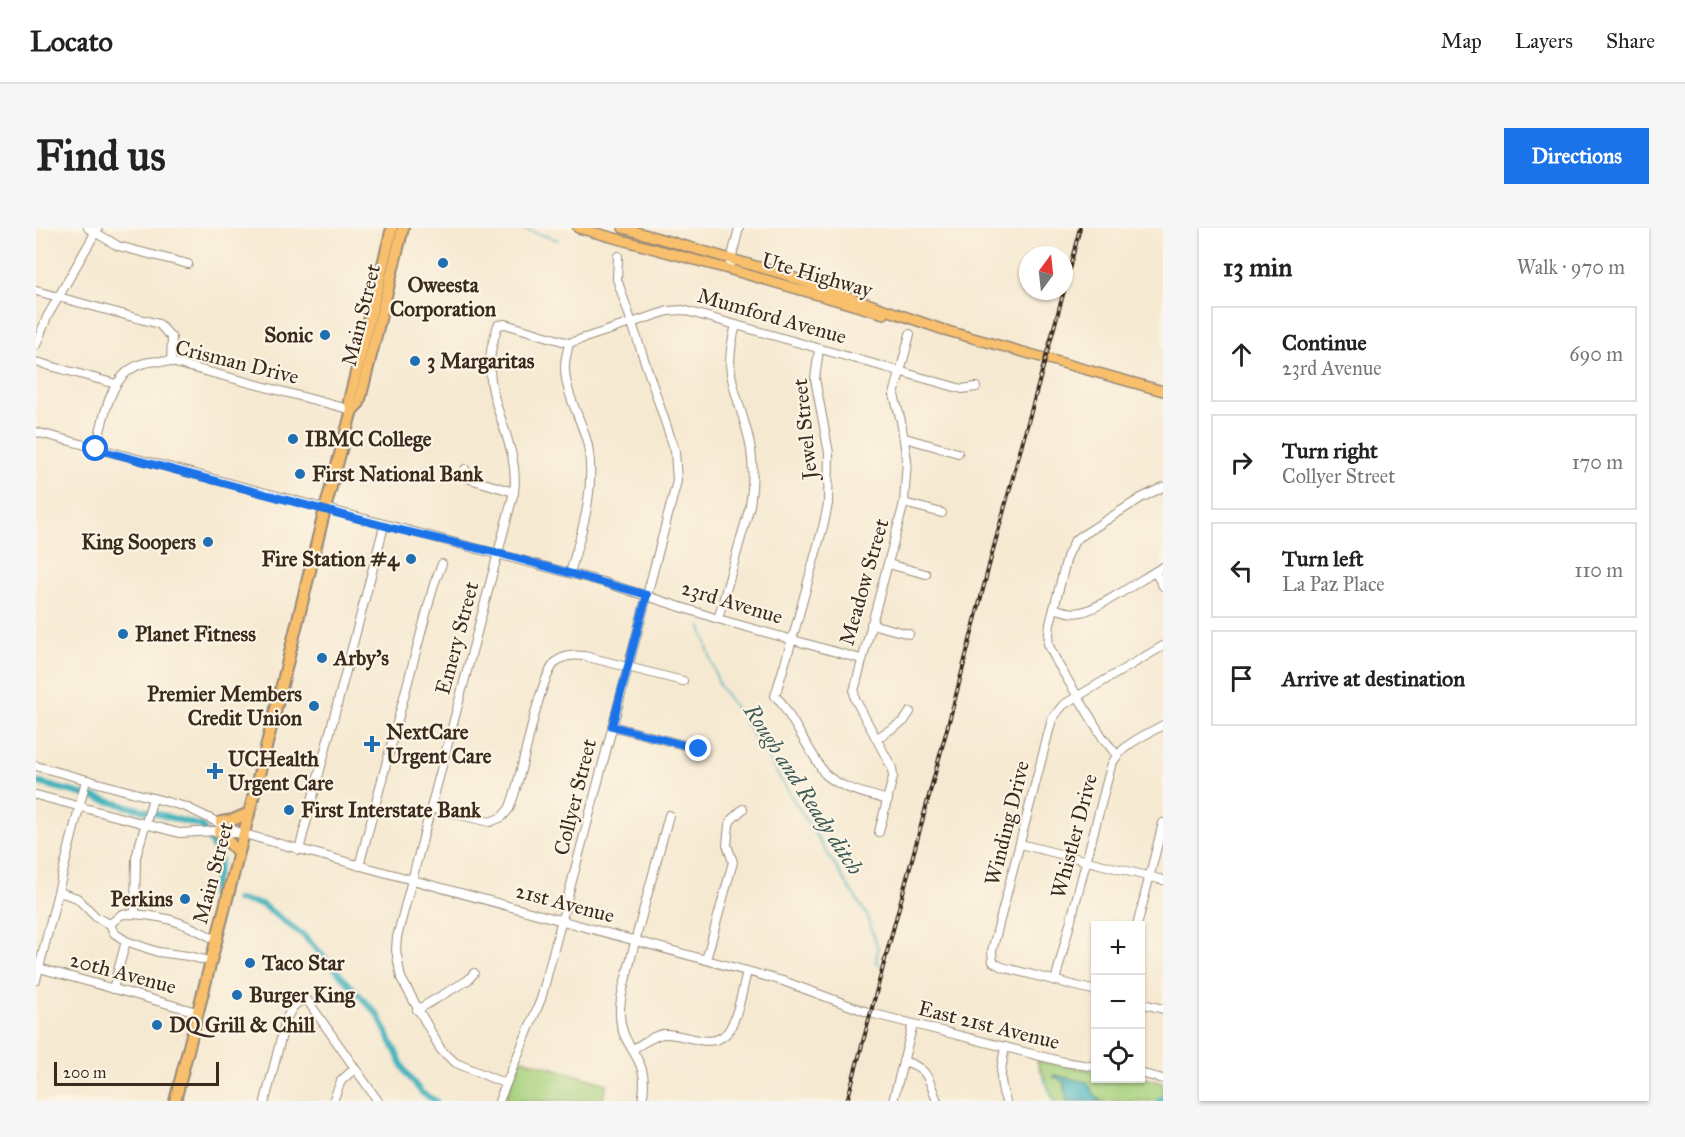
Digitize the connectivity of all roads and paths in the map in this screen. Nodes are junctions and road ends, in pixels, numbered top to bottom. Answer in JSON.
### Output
{"nodes":[{"id":1,"x":392,"y":228,"type":"edge"},
{"id":2,"x":403,"y":228,"type":"edge"},
{"id":3,"x":578,"y":228,"type":"edge"},
{"id":4,"x":624,"y":228,"type":"edge"},
{"id":5,"x":739,"y":228,"type":"edge"},
{"id":6,"x":94,"y":230,"type":"edge"},
{"id":7,"x":618,"y":256,"type":"dead end"},
{"id":8,"x":731,"y":258,"type":"junction"},
{"id":9,"x":188,"y":264,"type":"dead end"},
{"id":10,"x":728,"y":268,"type":"junction"},
{"id":11,"x":36,"y":291,"type":"edge"},
{"id":12,"x":57,"y":297,"type":"junction"},
{"id":13,"x":907,"y":318,"type":"junction"},
{"id":14,"x":632,"y":323,"type":"junction"},
{"id":15,"x":736,"y":325,"type":"junction"},
{"id":16,"x":910,"y":334,"type":"dead end"},
{"id":17,"x":569,"y":343,"type":"junction"},
{"id":18,"x":36,"y":345,"type":"edge"},
{"id":19,"x":819,"y":349,"type":"junction"},
{"id":20,"x":36,"y":362,"type":"edge"},
{"id":21,"x":171,"y":362,"type":"junction"},
{"id":22,"x":900,"y":371,"type":"junction"},
{"id":23,"x":116,"y":384,"type":"junction"},
{"id":24,"x":976,"y":387,"type":"dead end"},
{"id":25,"x":1163,"y":392,"type":"edge"},
{"id":26,"x":352,"y":410,"type":"junction"},
{"id":27,"x":36,"y":432,"type":"edge"},
{"id":28,"x":905,"y":438,"type":"junction"},
{"id":29,"x":96,"y":449,"type":"junction"},
{"id":30,"x":958,"y":453,"type":"dead end"},
{"id":31,"x":465,"y":468,"type":"dead end"},
{"id":32,"x":1163,"y":487,"type":"edge"},
{"id":33,"x":513,"y":492,"type":"junction"},
{"id":34,"x":904,"y":503,"type":"junction"},
{"id":35,"x":325,"y":509,"type":"junction"},
{"id":36,"x":942,"y":513,"type":"dead end"},
{"id":37,"x":384,"y":525,"type":"junction"},
{"id":38,"x":498,"y":553,"type":"junction"},
{"id":39,"x":442,"y":564,"type":"dead end"},
{"id":40,"x":888,"y":564,"type":"junction"},
{"id":41,"x":1163,"y":567,"type":"edge"},
{"id":42,"x":1155,"y":572,"type":"junction"},
{"id":43,"x":570,"y":573,"type":"junction"},
{"id":44,"x":926,"y":574,"type":"dead end"},
{"id":45,"x":1163,"y":586,"type":"edge"},
{"id":46,"x":647,"y":595,"type":"junction"},
{"id":47,"x":1054,"y":608,"type":"junction"},
{"id":48,"x":718,"y":619,"type":"junction"},
{"id":49,"x":871,"y":624,"type":"junction"},
{"id":50,"x":909,"y":634,"type":"dead end"},
{"id":51,"x":792,"y":639,"type":"junction"},
{"id":52,"x":1163,"y":646,"type":"edge"},
{"id":53,"x":861,"y":659,"type":"junction"},
{"id":54,"x":628,"y":666,"type":"junction"},
{"id":55,"x":683,"y":681,"type":"dead end"},
{"id":56,"x":1078,"y":696,"type":"junction"},
{"id":57,"x":910,"y":712,"type":"dead end"},
{"id":58,"x":1163,"y":725,"type":"edge"},
{"id":59,"x":612,"y":726,"type":"junction"},
{"id":60,"x":877,"y":738,"type":"junction"},
{"id":61,"x":699,"y":749,"type":"dead end"},
{"id":62,"x":1116,"y":754,"type":"junction"},
{"id":63,"x":36,"y":766,"type":"edge"},
{"id":64,"x":86,"y":780,"type":"junction"},
{"id":65,"x":36,"y":795,"type":"edge"},
{"id":66,"x":153,"y":798,"type":"junction"},
{"id":67,"x":888,"y":800,"type":"junction"},
{"id":68,"x":80,"y":803,"type":"junction"},
{"id":69,"x":431,"y":808,"type":"junction"},
{"id":70,"x":743,"y":809,"type":"dead end"},
{"id":71,"x":249,"y":813,"type":"junction"},
{"id":72,"x":669,"y":815,"type":"dead end"},
{"id":73,"x":1163,"y":823,"type":"edge"},
{"id":74,"x":146,"y":825,"type":"junction"},
{"id":75,"x":216,"y":829,"type":"junction"},
{"id":76,"x":879,"y":832,"type":"dead end"},
{"id":77,"x":243,"y":834,"type":"junction"},
{"id":78,"x":1020,"y":843,"type":"junction"},
{"id":79,"x":299,"y":849,"type":"junction"},
{"id":80,"x":238,"y":852,"type":"junction"},
{"id":81,"x":1086,"y":860,"type":"junction"},
{"id":82,"x":359,"y":866,"type":"junction"},
{"id":83,"x":1149,"y":876,"type":"junction"},
{"id":84,"x":412,"y":880,"type":"junction"},
{"id":85,"x":1163,"y":880,"type":"edge"},
{"id":86,"x":59,"y":892,"type":"junction"},
{"id":87,"x":135,"y":914,"type":"junction"},
{"id":88,"x":563,"y":921,"type":"junction"},
{"id":89,"x":1138,"y":921,"type":"edge"},
{"id":90,"x":110,"y":924,"type":"junction"},
{"id":91,"x":216,"y":940,"type":"junction"},
{"id":92,"x":126,"y":941,"type":"junction"},
{"id":93,"x":635,"y":941,"type":"junction"},
{"id":94,"x":706,"y":960,"type":"junction"},
{"id":95,"x":210,"y":962,"type":"junction"},
{"id":96,"x":39,"y":968,"type":"junction"},
{"id":97,"x":747,"y":971,"type":"junction"},
{"id":98,"x":474,"y":973,"type":"dead end"},
{"id":99,"x":36,"y":980,"type":"edge"},
{"id":100,"x":1055,"y":981,"type":"junction"},
{"id":101,"x":113,"y":989,"type":"junction"},
{"id":102,"x":1091,"y":990,"type":"edge"},
{"id":103,"x":1145,"y":1004,"type":"edge"},
{"id":104,"x":1163,"y":1009,"type":"edge"},
{"id":105,"x":417,"y":1010,"type":"junction"},
{"id":106,"x":197,"y":1012,"type":"junction"},
{"id":107,"x":875,"y":1014,"type":"joint"},
{"id":108,"x":913,"y":1024,"type":"junction"},
{"id":109,"x":1005,"y":1047,"type":"junction"},
{"id":110,"x":633,"y":1049,"type":"junction"},
{"id":111,"x":903,"y":1061,"type":"junction"},
{"id":112,"x":1091,"y":1066,"type":"edge"},
{"id":113,"x":354,"y":1069,"type":"junction"},
{"id":114,"x":1145,"y":1074,"type":"edge"},
{"id":115,"x":1163,"y":1079,"type":"edge"},
{"id":116,"x":506,"y":1084,"type":"junction"},
{"id":117,"x":175,"y":1101,"type":"edge"},
{"id":118,"x":265,"y":1101,"type":"edge"},
{"id":119,"x":333,"y":1101,"type":"edge"},
{"id":120,"x":378,"y":1101,"type":"edge"},
{"id":121,"x":499,"y":1101,"type":"edge"},
{"id":122,"x":642,"y":1101,"type":"edge"},
{"id":123,"x":893,"y":1101,"type":"edge"},
{"id":124,"x":937,"y":1101,"type":"edge"},
{"id":125,"x":1006,"y":1101,"type":"edge"}],
"edges":[{"from":1,"to":26,"type":"highway","name":"Main Street"},
{"from":2,"to":26,"type":"highway","name":"Main Street"},
{"from":3,"to":10,"type":"main road","name":"Ute Highway"},
{"from":4,"to":8,"type":"main road","name":"Ute Highway"},
{"from":5,"to":8,"type":"street"},
{"from":6,"to":9,"type":"street"},
{"from":6,"to":12,"type":"street"},
{"from":7,"to":14,"type":"street","name":"Collyer Street"},
{"from":8,"to":10,"type":"street"},
{"from":8,"to":13,"type":"main road","name":"Ute Highway"},
{"from":10,"to":13,"type":"main road","name":"Ute Highway"},
{"from":11,"to":12,"type":"street"},
{"from":12,"to":18,"type":"street"},
{"from":12,"to":21,"type":"street"},
{"from":13,"to":25,"type":"main road","name":"Ute Highway"},
{"from":14,"to":15,"type":"street","name":"Mumford Avenue"},
{"from":14,"to":17,"type":"street","name":"Mumford Avenue"},
{"from":14,"to":46,"type":"street","name":"Collyer Street"},
{"from":15,"to":19,"type":"street","name":"Mumford Avenue"},
{"from":15,"to":48,"type":"street"},
{"from":16,"to":22,"type":"street","name":"Meadow Street"},
{"from":17,"to":33,"type":"street","name":"Emery Street"},
{"from":17,"to":43,"type":"street"},
{"from":19,"to":22,"type":"street","name":"Mumford Avenue"},
{"from":19,"to":51,"type":"street","name":"Jewel Street"},
{"from":20,"to":23,"type":"street"},
{"from":21,"to":23,"type":"street","name":"Crisman Drive"},
{"from":21,"to":26,"type":"street","name":"Crisman Drive"},
{"from":22,"to":24,"type":"street","name":"Mumford Avenue"},
{"from":22,"to":28,"type":"street","name":"Meadow Street"},
{"from":23,"to":29,"type":"street","name":"Crisman Drive"},
{"from":26,"to":35,"type":"highway","name":"Main Street"},
{"from":27,"to":29,"type":"street","name":"23rd Avenue"},
{"from":28,"to":30,"type":"street"},
{"from":28,"to":34,"type":"street","name":"Meadow Street"},
{"from":29,"to":35,"type":"street","name":"23rd Avenue"},
{"from":31,"to":33,"type":"street"},
{"from":32,"to":47,"type":"street"},
{"from":33,"to":38,"type":"street","name":"Emery Street"},
{"from":34,"to":36,"type":"street"},
{"from":34,"to":40,"type":"street","name":"Meadow Street"},
{"from":35,"to":37,"type":"street","name":"23rd Avenue"},
{"from":35,"to":71,"type":"highway","name":"Main Street"},
{"from":37,"to":38,"type":"street","name":"23rd Avenue"},
{"from":37,"to":79,"type":"street"},
{"from":38,"to":43,"type":"street","name":"23rd Avenue"},
{"from":38,"to":69,"type":"street","name":"Emery Street"},
{"from":39,"to":82,"type":"street"},
{"from":40,"to":44,"type":"street"},
{"from":40,"to":49,"type":"street","name":"Meadow Street"},
{"from":41,"to":42,"type":"street"},
{"from":42,"to":45,"type":"street"},
{"from":42,"to":47,"type":"street"},
{"from":43,"to":46,"type":"street","name":"23rd Avenue"},
{"from":46,"to":48,"type":"street","name":"23rd Avenue"},
{"from":46,"to":54,"type":"street","name":"Collyer Street"},
{"from":47,"to":56,"type":"street"},
{"from":48,"to":51,"type":"street","name":"23rd Avenue"},
{"from":49,"to":50,"type":"street"},
{"from":49,"to":53,"type":"street","name":"Meadow Street"},
{"from":51,"to":53,"type":"street","name":"23rd Avenue"},
{"from":51,"to":67,"type":"street","name":"Jewel Street"},
{"from":52,"to":56,"type":"street","name":"Winding Drive"},
{"from":53,"to":60,"type":"street","name":"Meadow Street"},
{"from":54,"to":55,"type":"street"},
{"from":54,"to":59,"type":"street","name":"Collyer Street"},
{"from":54,"to":69,"type":"street"},
{"from":56,"to":62,"type":"street"},
{"from":56,"to":78,"type":"street","name":"Winding Drive"},
{"from":57,"to":60,"type":"street"},
{"from":58,"to":62,"type":"street","name":"Whistler Drive"},
{"from":59,"to":61,"type":"street"},
{"from":59,"to":88,"type":"street","name":"Collyer Street"},
{"from":60,"to":67,"type":"street","name":"Meadow Street"},
{"from":62,"to":81,"type":"street","name":"Whistler Drive"},
{"from":63,"to":64,"type":"street","name":"21st Avenue"},
{"from":64,"to":66,"type":"street","name":"21st Avenue"},
{"from":64,"to":68,"type":"street"},
{"from":65,"to":68,"type":"street"},
{"from":66,"to":74,"type":"street"},
{"from":66,"to":75,"type":"street","name":"21st Avenue"},
{"from":67,"to":76,"type":"street","name":"Meadow Street"},
{"from":68,"to":74,"type":"street"},
{"from":68,"to":86,"type":"street"},
{"from":69,"to":84,"type":"street","name":"Emery Street"},
{"from":70,"to":94,"type":"street"},
{"from":71,"to":75,"type":"highway"},
{"from":71,"to":77,"type":"highway","name":"Main Street"},
{"from":72,"to":93,"type":"street"},
{"from":73,"to":83,"type":"street"},
{"from":74,"to":75,"type":"street"},
{"from":74,"to":87,"type":"street"},
{"from":75,"to":77,"type":"street","name":"21st Avenue"},
{"from":75,"to":80,"type":"highway"},
{"from":77,"to":79,"type":"street","name":"21st Avenue"},
{"from":77,"to":80,"type":"highway","name":"Main Street"},
{"from":78,"to":81,"type":"street"},
{"from":78,"to":100,"type":"street","name":"Winding Drive"},
{"from":79,"to":82,"type":"street","name":"21st Avenue"},
{"from":80,"to":91,"type":"highway","name":"Main Street"},
{"from":81,"to":83,"type":"street"},
{"from":81,"to":100,"type":"street","name":"Whistler Drive"},
{"from":82,"to":84,"type":"street","name":"21st Avenue"},
{"from":83,"to":85,"type":"street"},
{"from":83,"to":89,"type":"street"},
{"from":84,"to":88,"type":"street","name":"21st Avenue"},
{"from":84,"to":105,"type":"street","name":"Emery Street"},
{"from":86,"to":90,"type":"street"},
{"from":86,"to":96,"type":"street"},
{"from":87,"to":90,"type":"street"},
{"from":87,"to":91,"type":"street"},
{"from":88,"to":93,"type":"street","name":"21st Avenue"},
{"from":88,"to":116,"type":"street","name":"Collyer Street"},
{"from":90,"to":92,"type":"street"},
{"from":91,"to":95,"type":"highway","name":"Main Street"},
{"from":92,"to":95,"type":"street"},
{"from":92,"to":101,"type":"street"},
{"from":93,"to":94,"type":"street","name":"21st Avenue"},
{"from":93,"to":110,"type":"street"},
{"from":94,"to":97,"type":"street","name":"21st Avenue"},
{"from":95,"to":106,"type":"highway","name":"Main Street"},
{"from":96,"to":99,"type":"street"},
{"from":96,"to":101,"type":"street","name":"20th Avenue"},
{"from":97,"to":107,"type":"street","name":"21st Avenue"},
{"from":97,"to":110,"type":"street"},
{"from":98,"to":105,"type":"street"},
{"from":100,"to":102,"type":"street","name":"Winding Drive"},
{"from":101,"to":106,"type":"street","name":"20th Avenue"},
{"from":103,"to":104,"type":"street"},
{"from":105,"to":116,"type":"street","name":"Emery Street"},
{"from":106,"to":117,"type":"highway","name":"Main Street"},
{"from":107,"to":108,"type":"street","name":"East 21st Avenue"},
{"from":108,"to":109,"type":"street","name":"East 21st Avenue"},
{"from":108,"to":111,"type":"street"},
{"from":109,"to":112,"type":"street","name":"East 21st Avenue"},
{"from":109,"to":125,"type":"street"},
{"from":110,"to":122,"type":"street"},
{"from":111,"to":123,"type":"street"},
{"from":111,"to":124,"type":"street"},
{"from":113,"to":118,"type":"street"},
{"from":113,"to":119,"type":"street"},
{"from":113,"to":120,"type":"street"},
{"from":114,"to":115,"type":"street"},
{"from":116,"to":121,"type":"street","name":"Collyer Street"}]}
